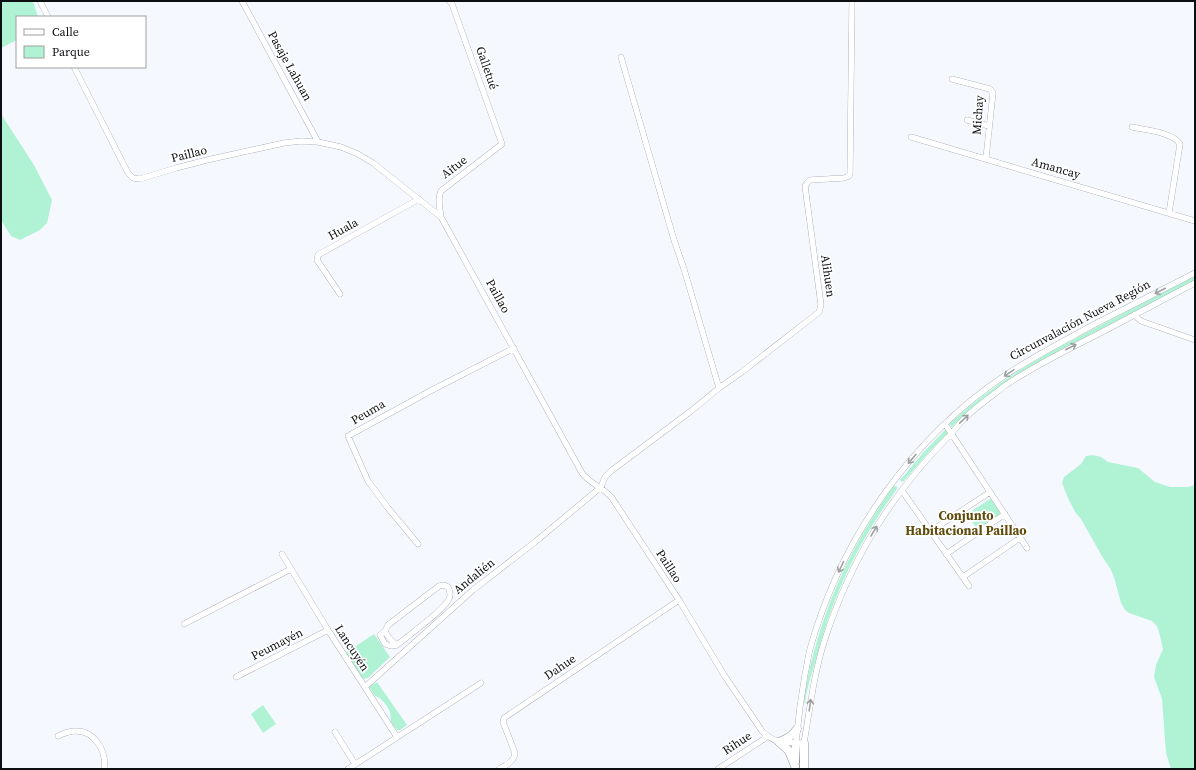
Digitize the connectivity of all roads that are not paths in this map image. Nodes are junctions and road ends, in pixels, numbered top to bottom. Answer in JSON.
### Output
{"nodes":[{"id":1,"x":40,"y":1,"type":"edge"},
{"id":2,"x":242,"y":1,"type":"edge"},
{"id":3,"x":450,"y":1,"type":"edge"},
{"id":4,"x":852,"y":1,"type":"edge"},
{"id":5,"x":48,"y":16,"type":"edge"},
{"id":6,"x":621,"y":56,"type":"dead end"},
{"id":7,"x":75,"y":68,"type":"edge"},
{"id":8,"x":952,"y":79,"type":"dead end"},
{"id":9,"x":967,"y":120,"type":"dead end"},
{"id":10,"x":989,"y":126,"type":"junction"},
{"id":11,"x":1132,"y":127,"type":"dead end"},
{"id":12,"x":911,"y":137,"type":"dead end"},
{"id":13,"x":318,"y":142,"type":"junction"},
{"id":14,"x":502,"y":144,"type":"joint"},
{"id":15,"x":986,"y":158,"type":"junction"},
{"id":16,"x":419,"y":199,"type":"junction"},
{"id":17,"x":1169,"y":213,"type":"junction"},
{"id":18,"x":441,"y":217,"type":"junction"},
{"id":19,"x":1195,"y":221,"type":"edge"},
{"id":20,"x":1195,"y":273,"type":"edge"},
{"id":21,"x":1195,"y":283,"type":"edge"},
{"id":22,"x":340,"y":294,"type":"dead end"},
{"id":23,"x":1134,"y":315,"type":"junction"},
{"id":24,"x":1195,"y":340,"type":"edge"},
{"id":25,"x":514,"y":348,"type":"junction"},
{"id":26,"x":719,"y":388,"type":"junction"},
{"id":27,"x":945,"y":424,"type":"junction"},
{"id":28,"x":951,"y":433,"type":"junction"},
{"id":29,"x":894,"y":482,"type":"junction"},
{"id":30,"x":601,"y":487,"type":"junction"},
{"id":31,"x":902,"y":490,"type":"junction"},
{"id":32,"x":990,"y":492,"type":"junction"},
{"id":33,"x":1005,"y":514,"type":"junction"},
{"id":34,"x":931,"y":531,"type":"junction"},
{"id":35,"x":1020,"y":538,"type":"junction"},
{"id":36,"x":418,"y":544,"type":"dead end"},
{"id":37,"x":1027,"y":548,"type":"dead end"},
{"id":38,"x":282,"y":554,"type":"dead end"},
{"id":39,"x":946,"y":554,"type":"junction"},
{"id":40,"x":291,"y":569,"type":"junction"},
{"id":41,"x":963,"y":577,"type":"junction"},
{"id":42,"x":969,"y":586,"type":"dead end"},
{"id":43,"x":450,"y":595,"type":"junction"},
{"id":44,"x":679,"y":600,"type":"junction"},
{"id":45,"x":458,"y":604,"type":"junction"},
{"id":46,"x":184,"y":624,"type":"dead end"},
{"id":47,"x":328,"y":630,"type":"junction"},
{"id":48,"x":236,"y":677,"type":"dead end"},
{"id":49,"x":481,"y":683,"type":"dead end"},
{"id":50,"x":365,"y":687,"type":"junction"},
{"id":51,"x":797,"y":729,"type":"junction"},
{"id":52,"x":335,"y":732,"type":"dead end"},
{"id":53,"x":766,"y":735,"type":"junction"},
{"id":54,"x":58,"y":736,"type":"dead end"},
{"id":55,"x":398,"y":737,"type":"junction"},
{"id":56,"x":779,"y":742,"type":"junction"},
{"id":57,"x":800,"y":743,"type":"junction"},
{"id":58,"x":355,"y":764,"type":"junction"},
{"id":59,"x":795,"y":768,"type":"edge"},
{"id":60,"x":104,"y":769,"type":"edge"},
{"id":61,"x":348,"y":769,"type":"edge"},
{"id":62,"x":499,"y":769,"type":"edge"},
{"id":63,"x":718,"y":769,"type":"edge"},
{"id":64,"x":804,"y":769,"type":"edge"}],
"edges":[{"from":1,"to":5,"type":"street"},
{"from":2,"to":13,"type":"street","name":"Pasaje Lahuan"},
{"from":3,"to":14,"type":"street","name":"Galletué"},
{"from":4,"to":26,"type":"street","name":"Alihuen"},
{"from":6,"to":26,"type":"street"},
{"from":7,"to":13,"type":"street","name":"Paillao"},
{"from":8,"to":10,"type":"street","name":"Michay"},
{"from":9,"to":10,"type":"street"},
{"from":10,"to":15,"type":"street","name":"Michay"},
{"from":11,"to":17,"type":"street"},
{"from":12,"to":15,"type":"street","name":"Amancay"},
{"from":13,"to":16,"type":"street","name":"Paillao"},
{"from":14,"to":18,"type":"street","name":"Aitue"},
{"from":15,"to":17,"type":"street","name":"Amancay"},
{"from":16,"to":18,"type":"street","name":"Paillao"},
{"from":16,"to":22,"type":"street","name":"Huala"},
{"from":17,"to":19,"type":"street","name":"Amancay"},
{"from":18,"to":25,"type":"street","name":"Paillao"},
{"from":20,"to":27,"type":"street","name":"Circunvalación Nueva Región","one_way":true},
{"from":21,"to":23,"type":"street","name":"Circunvalación Nueva Región"},
{"from":23,"to":24,"type":"street"},
{"from":28,"to":23,"type":"street","name":"Circunvalación Nueva Región","one_way":true},
{"from":25,"to":30,"type":"street","name":"Paillao"},
{"from":25,"to":36,"type":"street","name":"Peuma"},
{"from":26,"to":30,"type":"street","name":"Alihuen"},
{"from":27,"to":28,"type":"street"},
{"from":27,"to":29,"type":"street","name":"Circunvalación Nueva Región","one_way":true},
{"from":28,"to":31,"type":"street","name":"Circunvalación Nueva Región"},
{"from":28,"to":32,"type":"street"},
{"from":29,"to":31,"type":"street"},
{"from":29,"to":51,"type":"street","name":"Circunvalación Nueva Región","one_way":true},
{"from":30,"to":44,"type":"street","name":"Paillao"},
{"from":30,"to":45,"type":"street","name":"Andalién"},
{"from":31,"to":34,"type":"street"},
{"from":57,"to":31,"type":"street","name":"Circunvalación Nueva Región","one_way":true},
{"from":32,"to":33,"type":"street"},
{"from":32,"to":34,"type":"street"},
{"from":33,"to":35,"type":"street"},
{"from":33,"to":39,"type":"street"},
{"from":34,"to":39,"type":"street"},
{"from":35,"to":37,"type":"street"},
{"from":35,"to":41,"type":"street"},
{"from":38,"to":40,"type":"street","name":"Lancuyén"},
{"from":39,"to":41,"type":"street"},
{"from":40,"to":46,"type":"street"},
{"from":40,"to":47,"type":"street","name":"Lancuyén"},
{"from":41,"to":42,"type":"street"},
{"from":43,"to":43,"type":"street"},
{"from":43,"to":45,"type":"street"},
{"from":44,"to":53,"type":"street","name":"Paillao"},
{"from":44,"to":62,"type":"street","name":"Dahue"},
{"from":45,"to":50,"type":"street","name":"Andalién"},
{"from":47,"to":48,"type":"street","name":"Peumayén"},
{"from":47,"to":50,"type":"street","name":"Lancuyén"},
{"from":49,"to":55,"type":"street"},
{"from":50,"to":55,"type":"street","name":"Lancuyén"},
{"from":51,"to":56,"type":"street"},
{"from":51,"to":57,"type":"street","name":"Circunvalación Nueva Región"},
{"from":52,"to":58,"type":"street"},
{"from":53,"to":56,"type":"street","name":"Paillao"},
{"from":53,"to":63,"type":"street","name":"Rihue"},
{"from":54,"to":60,"type":"street"},
{"from":55,"to":58,"type":"street"},
{"from":56,"to":57,"type":"street","name":"Paillao"},
{"from":56,"to":59,"type":"street"},
{"from":57,"to":59,"type":"street","name":"Circunvalación Nueva Región"},
{"from":57,"to":64,"type":"street","name":"Circunvalación Nueva Región"},
{"from":58,"to":61,"type":"street"}]}
